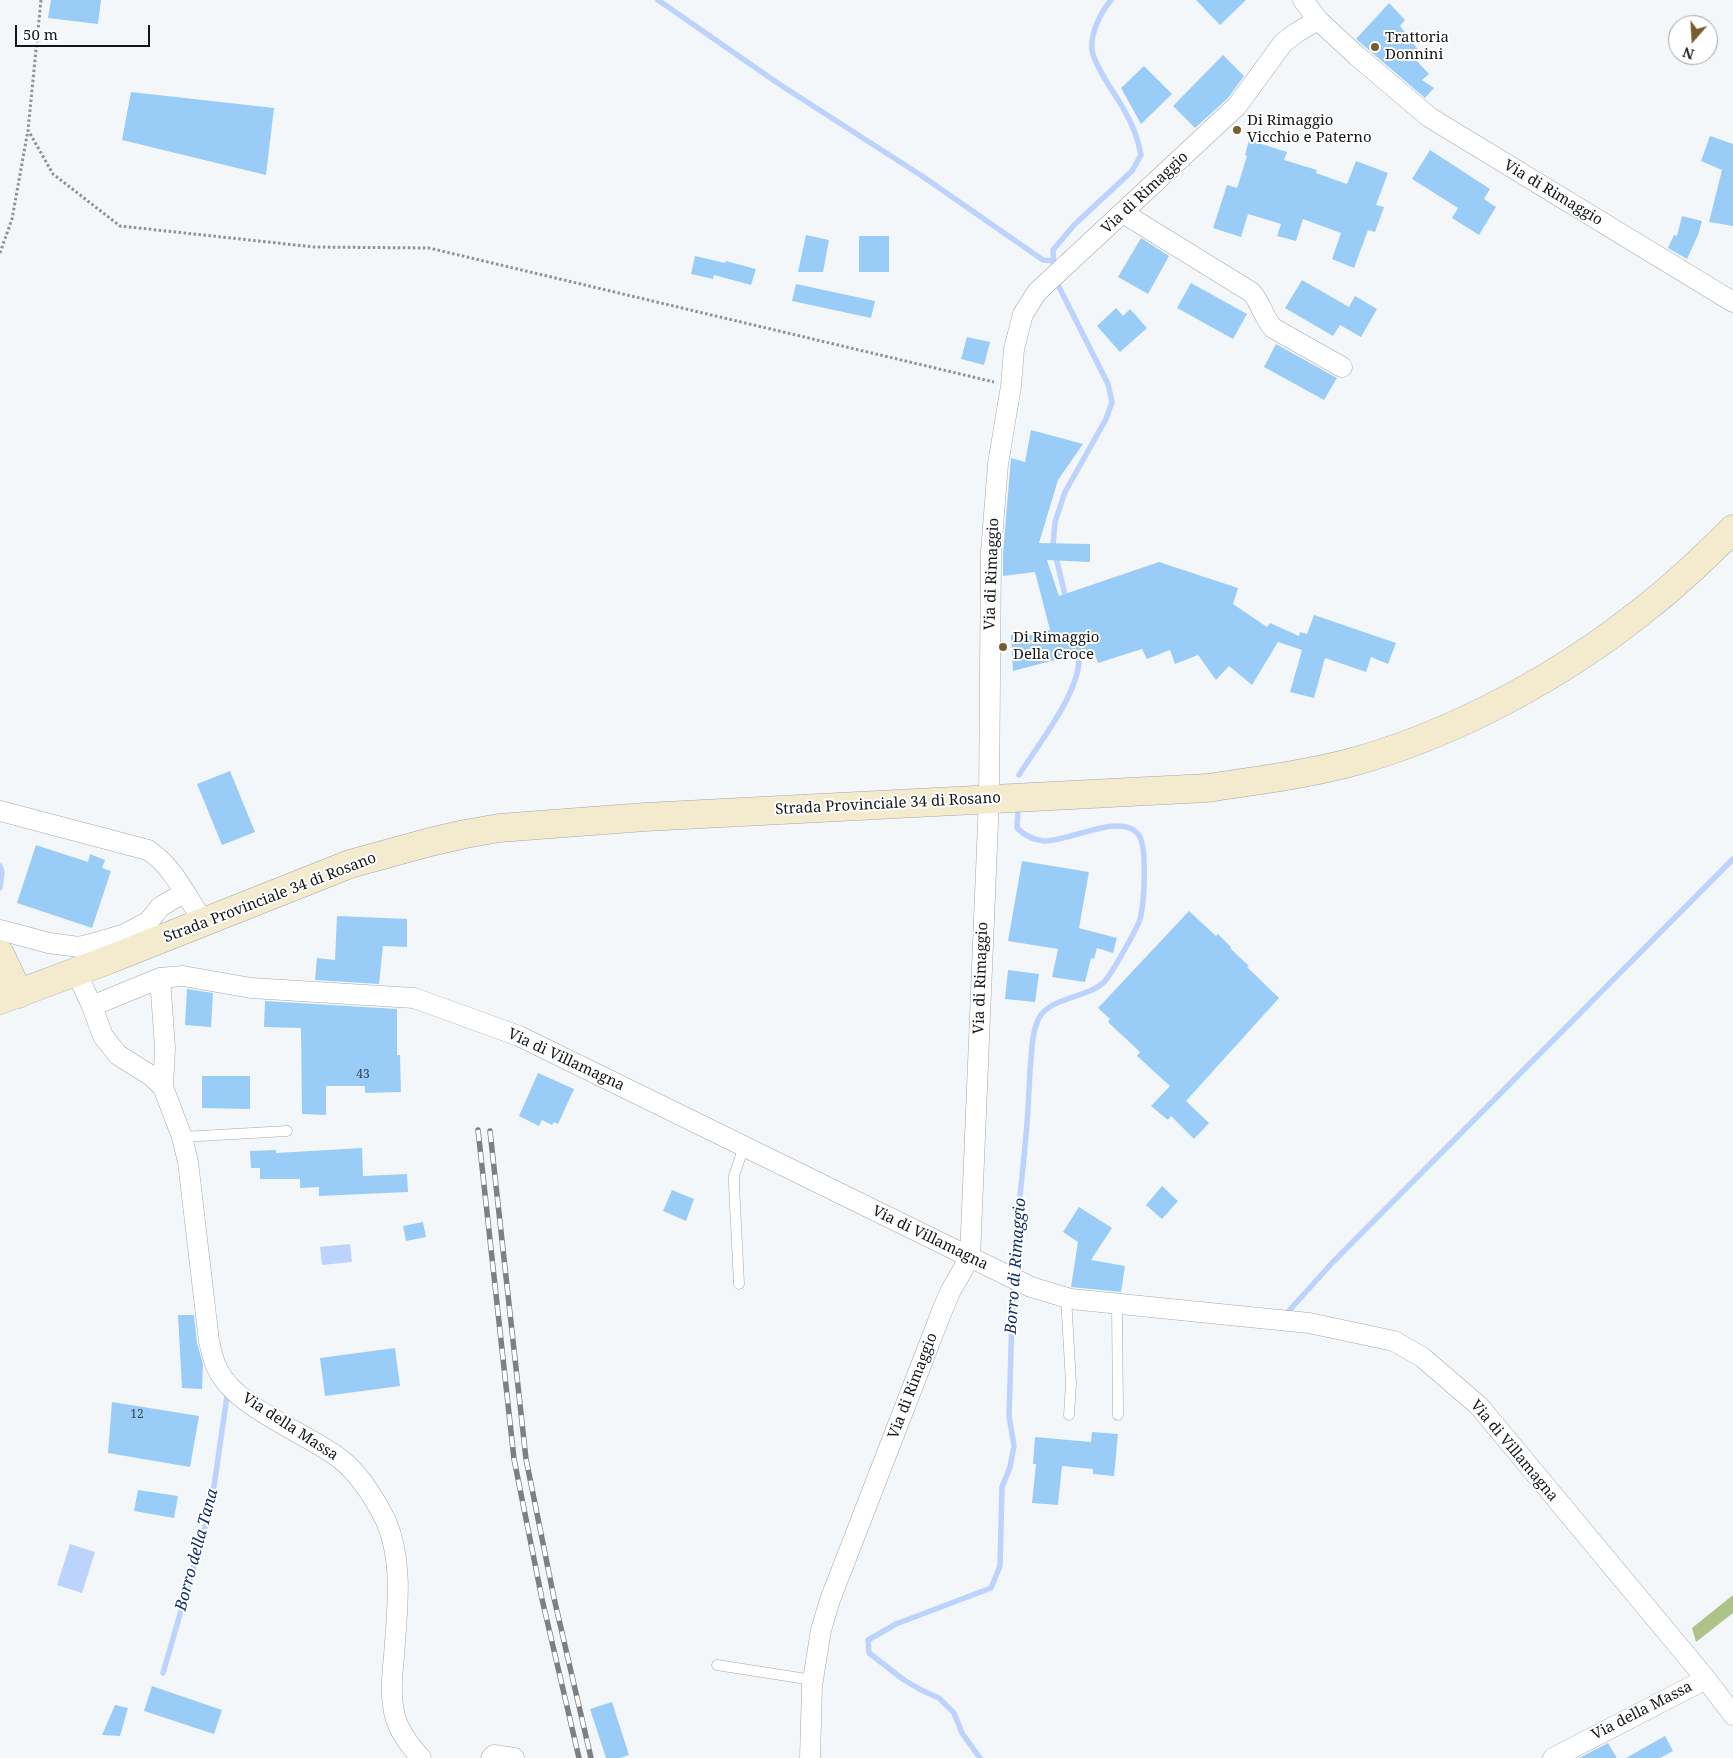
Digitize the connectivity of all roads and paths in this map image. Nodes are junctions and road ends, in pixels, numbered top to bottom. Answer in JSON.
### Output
{"nodes":[{"id":1,"x":40,"y":0,"type":"edge"},
{"id":2,"x":1303,"y":0,"type":"edge"},
{"id":3,"x":1318,"y":20,"type":"junction"},
{"id":4,"x":28,"y":130,"type":"junction"},
{"id":5,"x":1123,"y":213,"type":"junction"},
{"id":6,"x":0,"y":253,"type":"edge"},
{"id":7,"x":1733,"y":302,"type":"edge"},
{"id":8,"x":1342,"y":367,"type":"dead end"},
{"id":9,"x":1011,"y":386,"type":"junction"},
{"id":10,"x":1733,"y":529,"type":"edge"},
{"id":11,"x":995,"y":798,"type":"junction"},
{"id":12,"x":0,"y":811,"type":"edge"},
{"id":13,"x":185,"y":892,"type":"junction"},
{"id":14,"x":204,"y":922,"type":"junction"},
{"id":15,"x":0,"y":930,"type":"edge"},
{"id":16,"x":0,"y":954,"type":"edge"},
{"id":17,"x":76,"y":972,"type":"junction"},
{"id":18,"x":160,"y":978,"type":"junction"},
{"id":19,"x":10,"y":997,"type":"edge"},
{"id":20,"x":92,"y":1006,"type":"junction"},
{"id":21,"x":164,"y":1087,"type":"junction"},
{"id":22,"x":287,"y":1130,"type":"dead end"},
{"id":23,"x":182,"y":1137,"type":"junction"},
{"id":24,"x":744,"y":1146,"type":"junction"},
{"id":25,"x":970,"y":1257,"type":"junction"},
{"id":26,"x":739,"y":1284,"type":"dead end"},
{"id":27,"x":1066,"y":1298,"type":"junction"},
{"id":28,"x":1117,"y":1304,"type":"junction"},
{"id":29,"x":1068,"y":1415,"type":"dead end"},
{"id":30,"x":1118,"y":1415,"type":"dead end"},
{"id":31,"x":717,"y":1665,"type":"dead end"},
{"id":32,"x":1706,"y":1679,"type":"junction"},
{"id":33,"x":813,"y":1680,"type":"junction"},
{"id":34,"x":1733,"y":1715,"type":"edge"},
{"id":35,"x":421,"y":1758,"type":"edge"},
{"id":36,"x":491,"y":1758,"type":"edge"},
{"id":37,"x":514,"y":1758,"type":"edge"},
{"id":38,"x":810,"y":1758,"type":"edge"},
{"id":39,"x":1553,"y":1758,"type":"edge"}],
"edges":[{"from":1,"to":4,"type":"path"},
{"from":2,"to":3,"type":"street"},
{"from":3,"to":5,"type":"street","name":"Via di Rimaggio"},
{"from":3,"to":7,"type":"street","name":"Via di Rimaggio"},
{"from":4,"to":6,"type":"path"},
{"from":4,"to":9,"type":"path"},
{"from":5,"to":8,"type":"street"},
{"from":5,"to":9,"type":"street","name":"Via di Rimaggio"},
{"from":9,"to":11,"type":"street","name":"Via di Rimaggio"},
{"from":10,"to":11,"type":"main road","name":"Strada Provinciale 34 di Rosano"},
{"from":11,"to":14,"type":"main road","name":"Strada Provinciale 34 di Rosano"},
{"from":11,"to":25,"type":"street","name":"Via di Rimaggio"},
{"from":12,"to":13,"type":"street"},
{"from":13,"to":14,"type":"street"},
{"from":13,"to":15,"type":"street"},
{"from":14,"to":17,"type":"main road","name":"Strada Provinciale 34 di Rosano"},
{"from":16,"to":19,"type":"main road"},
{"from":17,"to":19,"type":"main road","name":"Strada Provinciale 34 di Rosano"},
{"from":17,"to":20,"type":"street"},
{"from":18,"to":20,"type":"street","name":"Via di Villamagna"},
{"from":18,"to":21,"type":"street","name":"Via della Massa"},
{"from":18,"to":24,"type":"street","name":"Via di Villamagna"},
{"from":20,"to":21,"type":"street"},
{"from":21,"to":23,"type":"street","name":"Via della Massa"},
{"from":22,"to":23,"type":"lane"},
{"from":23,"to":35,"type":"street","name":"Via della Massa"},
{"from":24,"to":25,"type":"street","name":"Via di Villamagna"},
{"from":24,"to":26,"type":"lane"},
{"from":25,"to":27,"type":"street","name":"Via di Villamagna"},
{"from":25,"to":33,"type":"street","name":"Via di Rimaggio"},
{"from":27,"to":28,"type":"street","name":"Via di Villamagna"},
{"from":27,"to":29,"type":"lane"},
{"from":28,"to":30,"type":"lane"},
{"from":28,"to":32,"type":"street","name":"Via di Villamagna"},
{"from":31,"to":33,"type":"lane"},
{"from":32,"to":34,"type":"street","name":"Via di Villamagna"},
{"from":32,"to":39,"type":"street","name":"Via della Massa"},
{"from":33,"to":38,"type":"street","name":"Via di Rimaggio"},
{"from":36,"to":37,"type":"street"}]}
